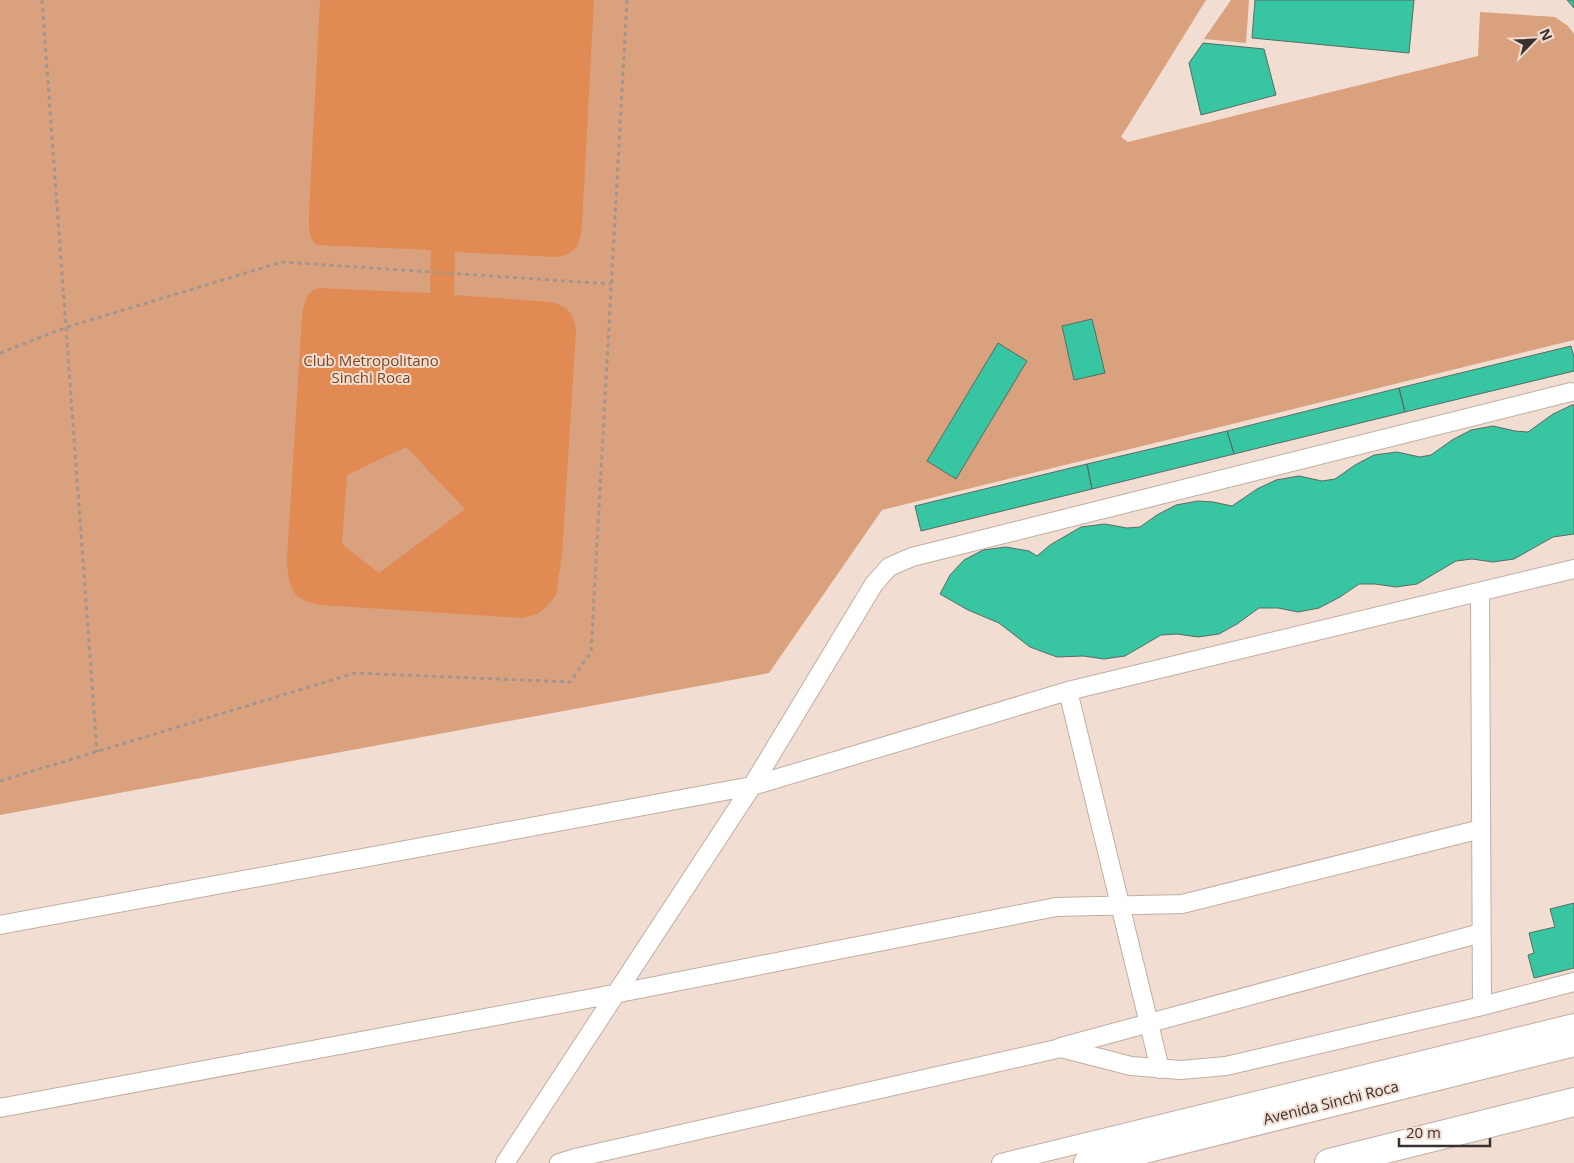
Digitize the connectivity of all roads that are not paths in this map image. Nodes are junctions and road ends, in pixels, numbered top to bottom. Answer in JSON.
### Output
{"nodes":[{"id":1,"x":1571,"y":392,"type":"dead end"},
{"id":2,"x":1574,"y":569,"type":"edge"},
{"id":3,"x":1480,"y":592,"type":"junction"},
{"id":4,"x":1068,"y":691,"type":"junction"},
{"id":5,"x":752,"y":786,"type":"junction"},
{"id":6,"x":1481,"y":829,"type":"junction"},
{"id":7,"x":1119,"y":905,"type":"junction"},
{"id":8,"x":0,"y":925,"type":"edge"},
{"id":9,"x":1481,"y":933,"type":"junction"},
{"id":10,"x":1574,"y":982,"type":"edge"},
{"id":11,"x":614,"y":994,"type":"junction"},
{"id":12,"x":1482,"y":1006,"type":"junction"},
{"id":13,"x":1574,"y":1023,"type":"edge"},
{"id":14,"x":1148,"y":1024,"type":"junction"},
{"id":15,"x":1574,"y":1042,"type":"edge"},
{"id":16,"x":1061,"y":1048,"type":"junction"},
{"id":17,"x":1160,"y":1069,"type":"junction"},
{"id":18,"x":1574,"y":1102,"type":"edge"},
{"id":19,"x":0,"y":1108,"type":"edge"},
{"id":20,"x":505,"y":1163,"type":"edge"},
{"id":21,"x":559,"y":1163,"type":"edge"},
{"id":22,"x":1001,"y":1163,"type":"edge"},
{"id":23,"x":1088,"y":1163,"type":"edge"},
{"id":24,"x":1329,"y":1163,"type":"edge"}],
"edges":[{"from":1,"to":5,"type":"lane"},
{"from":2,"to":3,"type":"lane"},
{"from":3,"to":4,"type":"lane"},
{"from":3,"to":6,"type":"lane"},
{"from":4,"to":5,"type":"lane"},
{"from":4,"to":7,"type":"lane"},
{"from":5,"to":8,"type":"lane"},
{"from":5,"to":11,"type":"lane"},
{"from":6,"to":7,"type":"lane"},
{"from":6,"to":9,"type":"lane"},
{"from":7,"to":11,"type":"lane"},
{"from":7,"to":14,"type":"lane"},
{"from":9,"to":12,"type":"lane"},
{"from":9,"to":14,"type":"lane"},
{"from":10,"to":12,"type":"lane"},
{"from":11,"to":19,"type":"lane"},
{"from":11,"to":20,"type":"lane"},
{"from":12,"to":17,"type":"lane"},
{"from":13,"to":22,"type":"lane"},
{"from":14,"to":16,"type":"lane"},
{"from":14,"to":17,"type":"lane"},
{"from":15,"to":23,"type":"main road","name":"Avenida Sinchi Roca"},
{"from":16,"to":17,"type":"lane"},
{"from":16,"to":21,"type":"lane"},
{"from":18,"to":24,"type":"main road"}]}
